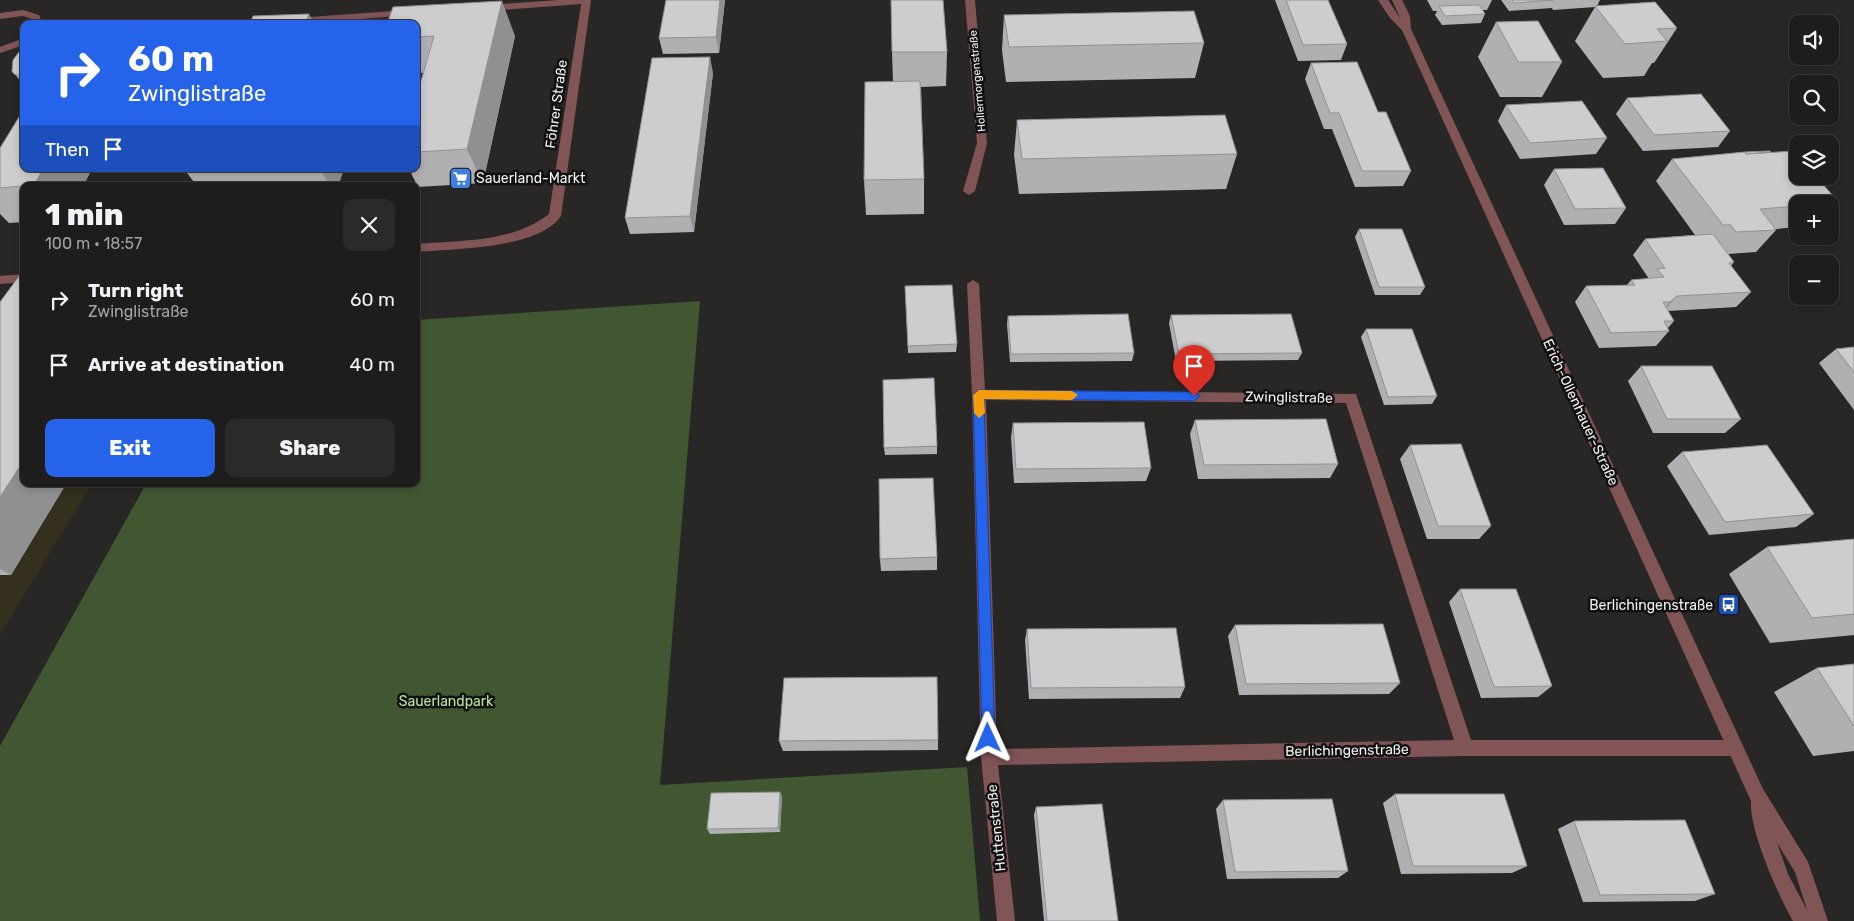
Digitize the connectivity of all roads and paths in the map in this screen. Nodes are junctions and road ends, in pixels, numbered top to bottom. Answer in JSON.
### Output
{"nodes":[{"id":1,"x":586,"y":0,"type":"edge"},
{"id":2,"x":970,"y":0,"type":"edge"},
{"id":3,"x":1383,"y":0,"type":"edge"},
{"id":4,"x":1397,"y":0,"type":"edge"},
{"id":5,"x":475,"y":8,"type":"edge"},
{"id":6,"x":419,"y":12,"type":"edge"},
{"id":7,"x":0,"y":16,"type":"edge"},
{"id":8,"x":37,"y":20,"type":"edge"},
{"id":9,"x":309,"y":20,"type":"edge"},
{"id":10,"x":1406,"y":29,"type":"junction"},
{"id":11,"x":20,"y":43,"type":"edge"},
{"id":12,"x":0,"y":50,"type":"edge"},
{"id":13,"x":969,"y":191,"type":"dead end"},
{"id":14,"x":420,"y":248,"type":"edge"},
{"id":15,"x":20,"y":278,"type":"edge"},
{"id":16,"x":0,"y":280,"type":"edge"},
{"id":17,"x":974,"y":284,"type":"dead end"},
{"id":18,"x":979,"y":395,"type":"junction"},
{"id":19,"x":1465,"y":748,"type":"junction"},
{"id":20,"x":1735,"y":748,"type":"junction"},
{"id":21,"x":989,"y":757,"type":"junction"},
{"id":22,"x":1757,"y":795,"type":"junction"},
{"id":23,"x":1006,"y":921,"type":"edge"},
{"id":24,"x":1803,"y":921,"type":"edge"},
{"id":25,"x":1819,"y":921,"type":"edge"}],
"edges":[{"from":1,"to":5,"type":"street"},
{"from":1,"to":14,"type":"street","name":"Föhrer Straße"},
{"from":2,"to":13,"type":"street","name":"Hollermorgenstraße"},
{"from":3,"to":10,"type":"street","name":"Erich-Ollenhauer-Straße"},
{"from":4,"to":10,"type":"street","name":"Erich-Ollenhauer-Straße"},
{"from":6,"to":9,"type":"street"},
{"from":7,"to":8,"type":"street"},
{"from":10,"to":20,"type":"street","name":"Erich-Ollenhauer-Straße"},
{"from":11,"to":12,"type":"street"},
{"from":15,"to":16,"type":"street"},
{"from":17,"to":18,"type":"street","name":"Huttenstraße"},
{"from":18,"to":19,"type":"street","name":"Zwinglistraße"},
{"from":18,"to":21,"type":"street","name":"Huttenstraße"},
{"from":19,"to":20,"type":"street","name":"Berlichingenstraße"},
{"from":19,"to":21,"type":"street","name":"Berlichingenstraße"},
{"from":20,"to":22,"type":"street","name":"Erich-Ollenhauer-Straße"},
{"from":21,"to":23,"type":"street","name":"Huttenstraße"},
{"from":22,"to":24,"type":"street","name":"Erich-Ollenhauer-Straße"},
{"from":22,"to":25,"type":"street","name":"Erich-Ollenhauer-Straße"}]}
